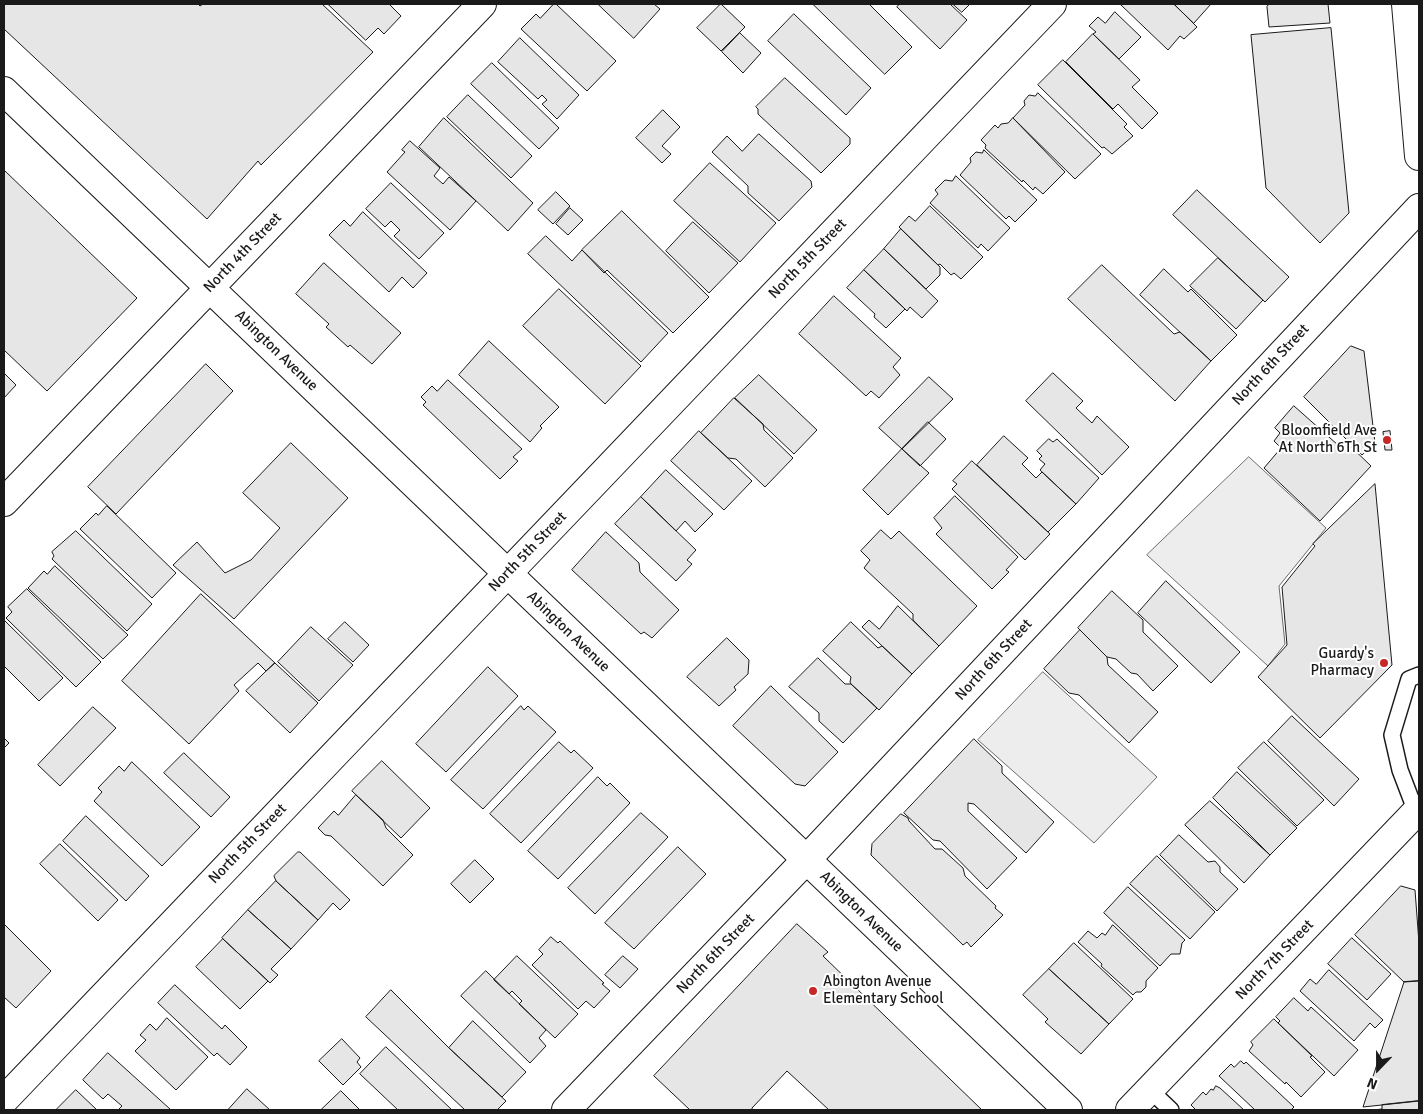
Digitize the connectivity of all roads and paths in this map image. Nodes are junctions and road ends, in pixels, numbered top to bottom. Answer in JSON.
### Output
{"nodes":[{"id":1,"x":482,"y":4,"type":"edge"},
{"id":2,"x":1052,"y":4,"type":"edge"},
{"id":3,"x":1406,"y":4,"type":"edge"},
{"id":4,"x":4,"y":91,"type":"edge"},
{"id":5,"x":1419,"y":156,"type":"edge"},
{"id":6,"x":1419,"y":208,"type":"edge"},
{"id":7,"x":209,"y":288,"type":"junction"},
{"id":8,"x":4,"y":502,"type":"edge"},
{"id":9,"x":507,"y":573,"type":"junction"},
{"id":10,"x":1419,"y":675,"type":"edge"},
{"id":11,"x":1418,"y":811,"type":"edge"},
{"id":12,"x":806,"y":860,"type":"junction"},
{"id":13,"x":1150,"y":1090,"type":"junction"},
{"id":14,"x":4,"y":1100,"type":"edge"},
{"id":15,"x":566,"y":1110,"type":"edge"},
{"id":16,"x":1068,"y":1110,"type":"edge"},
{"id":17,"x":1130,"y":1110,"type":"edge"},
{"id":18,"x":1171,"y":1110,"type":"edge"}],
"edges":[{"from":1,"to":7,"type":"street","name":"North 4th Street"},
{"from":2,"to":9,"type":"street","name":"North 5th Street"},
{"from":3,"to":5,"type":"street"},
{"from":4,"to":7,"type":"street","name":"Abington Avenue"},
{"from":6,"to":12,"type":"street","name":"North 6th Street"},
{"from":7,"to":8,"type":"street","name":"North 4th Street"},
{"from":7,"to":9,"type":"street","name":"Abington Avenue"},
{"from":9,"to":12,"type":"street","name":"Abington Avenue"},
{"from":9,"to":14,"type":"street","name":"North 5th Street"},
{"from":10,"to":11,"type":"lane"},
{"from":11,"to":13,"type":"street","name":"North 7th Street"},
{"from":12,"to":15,"type":"street","name":"North 6th Street"},
{"from":12,"to":16,"type":"street","name":"Abington Avenue"},
{"from":13,"to":17,"type":"street","name":"North 7th Street"},
{"from":13,"to":18,"type":"lane"}]}
